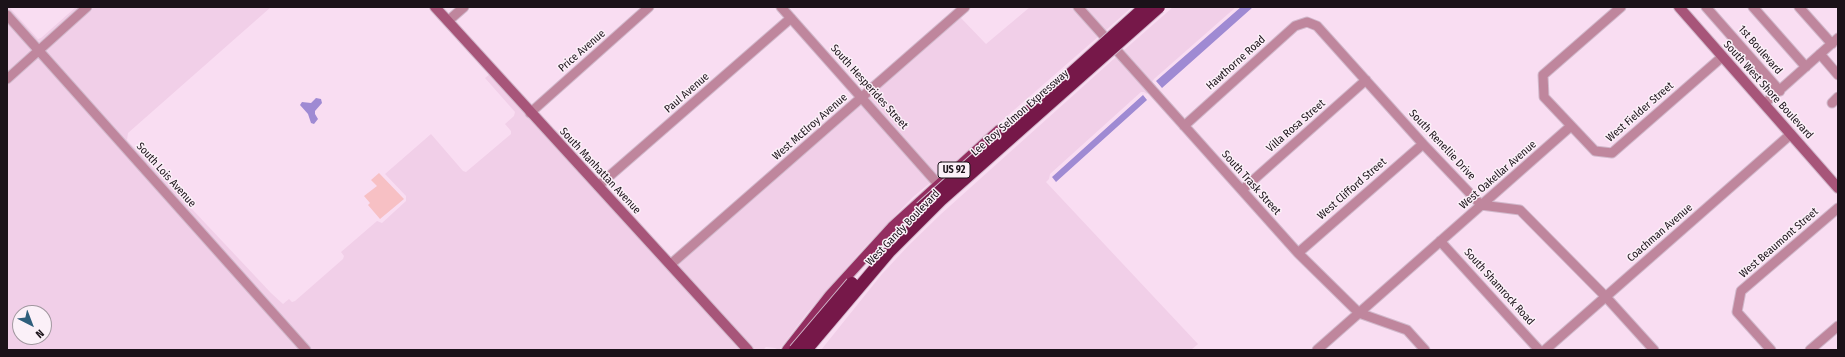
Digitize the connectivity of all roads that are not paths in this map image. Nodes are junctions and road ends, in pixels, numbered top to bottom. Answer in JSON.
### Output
{"nodes":[{"id":1,"x":87,"y":7,"type":"edge"},
{"id":2,"x":435,"y":7,"type":"edge"},
{"id":3,"x":464,"y":7,"type":"edge"},
{"id":4,"x":650,"y":7,"type":"edge"},
{"id":5,"x":781,"y":7,"type":"edge"},
{"id":6,"x":965,"y":7,"type":"edge"},
{"id":7,"x":1078,"y":7,"type":"edge"},
{"id":8,"x":1139,"y":7,"type":"edge"},
{"id":9,"x":1146,"y":7,"type":"edge"},
{"id":10,"x":1159,"y":7,"type":"edge"},
{"id":11,"x":1167,"y":7,"type":"edge"},
{"id":12,"x":1621,"y":7,"type":"edge"},
{"id":13,"x":1679,"y":7,"type":"edge"},
{"id":14,"x":1706,"y":7,"type":"edge"},
{"id":15,"x":1753,"y":7,"type":"edge"},
{"id":16,"x":1799,"y":7,"type":"edge"},
{"id":17,"x":7,"y":15,"type":"edge"},
{"id":18,"x":791,"y":18,"type":"junction"},
{"id":19,"x":448,"y":21,"type":"junction"},
{"id":20,"x":1307,"y":22,"type":"joint"},
{"id":21,"x":1105,"y":37,"type":"junction"},
{"id":22,"x":1835,"y":41,"type":"edge"},
{"id":23,"x":38,"y":50,"type":"junction"},
{"id":24,"x":1117,"y":51,"type":"junction"},
{"id":25,"x":1820,"y":54,"type":"junction"},
{"id":26,"x":1722,"y":57,"type":"junction"},
{"id":27,"x":1806,"y":67,"type":"junction"},
{"id":28,"x":1838,"y":75,"type":"edge"},
{"id":29,"x":7,"y":79,"type":"edge"},
{"id":30,"x":1366,"y":80,"type":"junction"},
{"id":31,"x":1778,"y":93,"type":"junction"},
{"id":32,"x":862,"y":98,"type":"junction"},
{"id":33,"x":1764,"y":104,"type":"junction"},
{"id":34,"x":1050,"y":110,"type":"junction"},
{"id":35,"x":530,"y":113,"type":"junction"},
{"id":36,"x":1184,"y":126,"type":"junction"},
{"id":37,"x":1571,"y":126,"type":"junction"},
{"id":38,"x":1003,"y":127,"type":"junction"},
{"id":39,"x":1791,"y":134,"type":"junction"},
{"id":40,"x":1422,"y":144,"type":"junction"},
{"id":41,"x":938,"y":184,"type":"junction"},
{"id":42,"x":598,"y":186,"type":"junction"},
{"id":43,"x":1838,"y":188,"type":"edge"},
{"id":44,"x":1242,"y":190,"type":"junction"},
{"id":45,"x":1481,"y":205,"type":"junction"},
{"id":46,"x":1838,"y":208,"type":"edge"},
{"id":47,"x":900,"y":219,"type":"junction"},
{"id":48,"x":921,"y":225,"type":"junction"},
{"id":49,"x":1440,"y":241,"type":"junction"},
{"id":50,"x":1298,"y":253,"type":"junction"},
{"id":51,"x":670,"y":264,"type":"junction"},
{"id":52,"x":1606,"y":297,"type":"junction"},
{"id":53,"x":1359,"y":313,"type":"junction"},
{"id":54,"x":1838,"y":326,"type":"edge"},
{"id":55,"x":306,"y":350,"type":"edge"},
{"id":56,"x":748,"y":350,"type":"edge"},
{"id":57,"x":787,"y":350,"type":"edge"},
{"id":58,"x":795,"y":350,"type":"edge"},
{"id":59,"x":806,"y":350,"type":"edge"},
{"id":60,"x":813,"y":350,"type":"edge"},
{"id":61,"x":1317,"y":350,"type":"edge"},
{"id":62,"x":1425,"y":350,"type":"edge"},
{"id":63,"x":1539,"y":350,"type":"edge"},
{"id":64,"x":1545,"y":350,"type":"edge"},
{"id":65,"x":1654,"y":350,"type":"edge"},
{"id":66,"x":1771,"y":350,"type":"edge"},
{"id":67,"x":1810,"y":350,"type":"edge"}],
"edges":[{"from":1,"to":23,"type":"street"},
{"from":2,"to":19,"type":"street","name":"South Manhattan Avenue"},
{"from":3,"to":19,"type":"street"},
{"from":4,"to":35,"type":"street","name":"Price Avenue"},
{"from":5,"to":18,"type":"street","name":"South Hesperides Street"},
{"from":6,"to":32,"type":"street","name":"West McElroy Avenue"},
{"from":7,"to":21,"type":"street","name":"South Trask Street"},
{"from":8,"to":21,"type":"main road","name":"West Gandy Boulevard","number":"US 92"},
{"from":9,"to":24,"type":"main road"},
{"from":9,"to":58,"type":"highway","name":"Lee Roy Selmon Expressway","bridge":true},
{"from":10,"to":59,"type":"highway","name":"Lee Roy Selmon Expressway","bridge":true},
{"from":11,"to":24,"type":"main road","name":"West Gandy Boulevard","number":"US 92"},
{"from":12,"to":37,"type":"street"},
{"from":13,"to":26,"type":"street","name":"South West Shore Boulevard"},
{"from":14,"to":31,"type":"street","name":"1st Boulevard"},
{"from":15,"to":27,"type":"street"},
{"from":16,"to":22,"type":"street"},
{"from":17,"to":23,"type":"street","name":"South Lois Avenue"},
{"from":18,"to":32,"type":"street","name":"South Hesperides Street"},
{"from":18,"to":42,"type":"street","name":"Paul Avenue"},
{"from":19,"to":35,"type":"street","name":"South Manhattan Avenue"},
{"from":20,"to":30,"type":"street","name":"South Renellie Drive"},
{"from":20,"to":36,"type":"street","name":"Hawthorne Road"},
{"from":21,"to":24,"type":"street","name":"South Trask Street"},
{"from":21,"to":34,"type":"main road"},
{"from":21,"to":38,"type":"main road","name":"West Gandy Boulevard","number":"US 92"},
{"from":22,"to":25,"type":"street"},
{"from":23,"to":29,"type":"street"},
{"from":23,"to":55,"type":"street","name":"South Lois Avenue"},
{"from":24,"to":34,"type":"main road","name":"West Gandy Boulevard","number":"US 92"},
{"from":24,"to":36,"type":"street","name":"South Trask Street"},
{"from":25,"to":27,"type":"street"},
{"from":25,"to":28,"type":"street"},
{"from":26,"to":33,"type":"street","name":"South West Shore Boulevard"},
{"from":26,"to":37,"type":"street","name":"West Fielder Street"},
{"from":27,"to":31,"type":"street"},
{"from":30,"to":40,"type":"street","name":"South Renellie Drive"},
{"from":30,"to":44,"type":"street","name":"Villa Rosa Street"},
{"from":31,"to":33,"type":"street"},
{"from":32,"to":41,"type":"street","name":"South Hesperides Street"},
{"from":32,"to":51,"type":"street","name":"West McElroy Avenue"},
{"from":33,"to":39,"type":"street","name":"South West Shore Boulevard"},
{"from":34,"to":48,"type":"main road","name":"West Gandy Boulevard","number":"US 92"},
{"from":35,"to":42,"type":"street","name":"South Manhattan Avenue"},
{"from":36,"to":44,"type":"street","name":"South Trask Street"},
{"from":37,"to":45,"type":"street","name":"West Oakellar Avenue"},
{"from":38,"to":41,"type":"main road","name":"West Gandy Boulevard","number":"US 92"},
{"from":38,"to":48,"type":"main road"},
{"from":39,"to":43,"type":"street","name":"South West Shore Boulevard"},
{"from":39,"to":52,"type":"street","name":"Coachman Avenue"},
{"from":40,"to":45,"type":"street","name":"South Renellie Drive"},
{"from":40,"to":50,"type":"street","name":"West Clifford Street"},
{"from":41,"to":47,"type":"main road","name":"West Gandy Boulevard","number":"US 92"},
{"from":42,"to":51,"type":"street","name":"South Manhattan Avenue"},
{"from":44,"to":50,"type":"street","name":"South Trask Street"},
{"from":45,"to":49,"type":"street","name":"West Oakellar Avenue"},
{"from":45,"to":52,"type":"street"},
{"from":46,"to":66,"type":"street","name":"West Beaumont Street"},
{"from":47,"to":57,"type":"main road","name":"West Gandy Boulevard","number":"US 92"},
{"from":47,"to":58,"type":"main road"},
{"from":48,"to":60,"type":"main road","name":"West Gandy Boulevard","number":"US 92"},
{"from":49,"to":53,"type":"street","name":"West Oakellar Avenue"},
{"from":49,"to":63,"type":"street","name":"South Shamrock Road"},
{"from":50,"to":53,"type":"street","name":"South Trask Street"},
{"from":51,"to":56,"type":"street","name":"South Manhattan Avenue"},
{"from":52,"to":64,"type":"street","name":"Coachman Avenue"},
{"from":52,"to":65,"type":"street"},
{"from":53,"to":61,"type":"street","name":"West Oakellar Avenue"},
{"from":53,"to":62,"type":"street","name":"South Trask Street"},
{"from":54,"to":67,"type":"street"}]}
